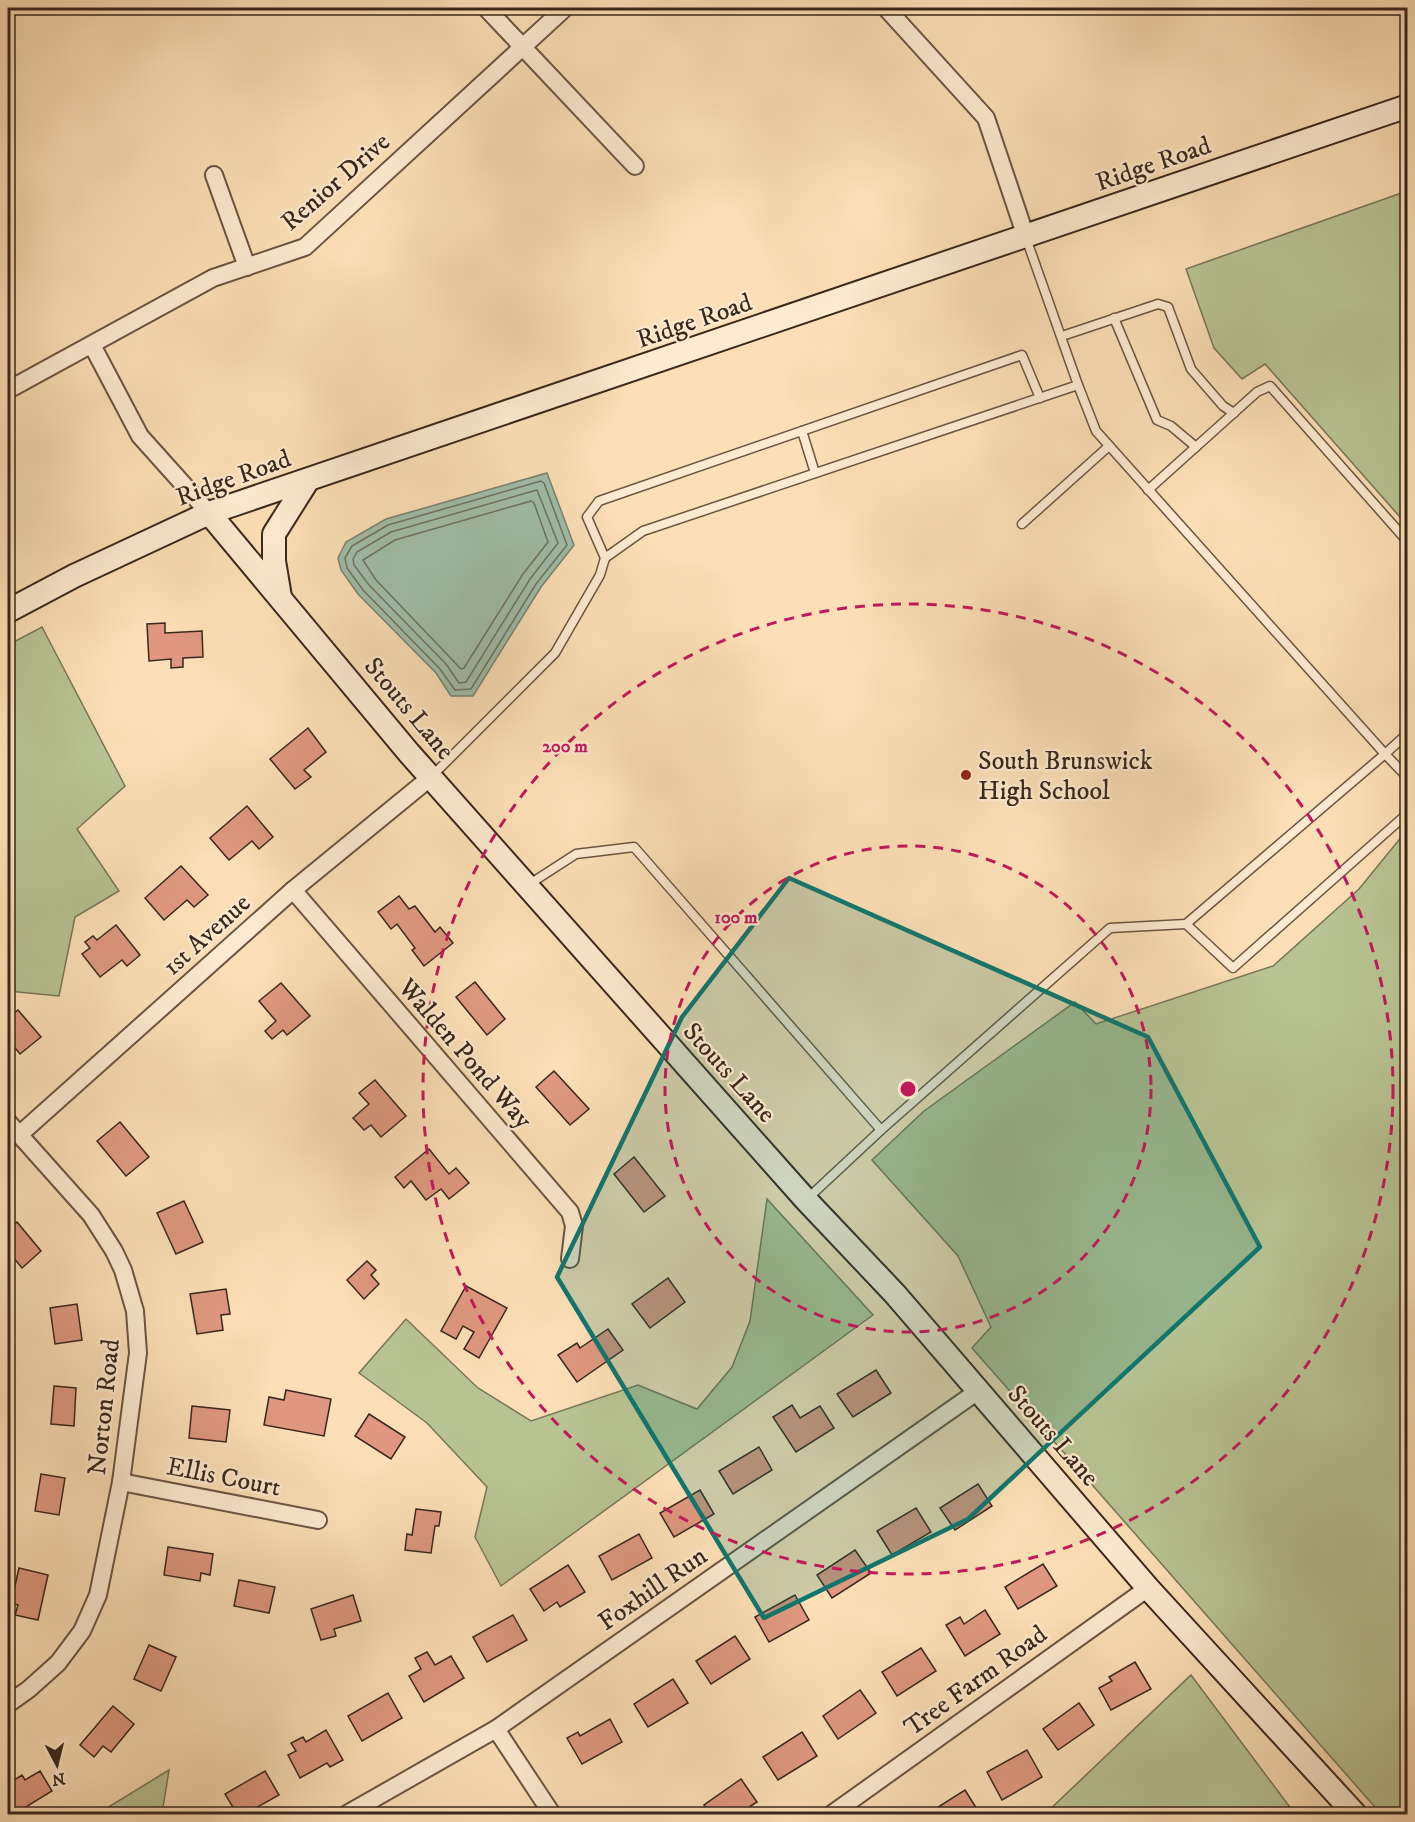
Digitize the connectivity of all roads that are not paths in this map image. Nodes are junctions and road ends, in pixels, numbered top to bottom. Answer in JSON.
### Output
{"nodes":[{"id":1,"x":486,"y":8,"type":"edge"},
{"id":2,"x":565,"y":8,"type":"edge"},
{"id":3,"x":886,"y":8,"type":"edge"},
{"id":4,"x":522,"y":46,"type":"junction"},
{"id":5,"x":1407,"y":105,"type":"edge"},
{"id":6,"x":634,"y":166,"type":"dead end"},
{"id":7,"x":214,"y":175,"type":"dead end"},
{"id":8,"x":1026,"y":237,"type":"junction"},
{"id":9,"x":247,"y":267,"type":"junction"},
{"id":10,"x":1114,"y":318,"type":"junction"},
{"id":11,"x":1062,"y":336,"type":"junction"},
{"id":12,"x":92,"y":345,"type":"junction"},
{"id":13,"x":1078,"y":385,"type":"junction"},
{"id":14,"x":8,"y":390,"type":"edge"},
{"id":15,"x":1040,"y":398,"type":"junction"},
{"id":16,"x":1234,"y":413,"type":"junction"},
{"id":17,"x":802,"y":431,"type":"junction"},
{"id":18,"x":1109,"y":446,"type":"junction"},
{"id":19,"x":1196,"y":447,"type":"junction"},
{"id":20,"x":815,"y":473,"type":"junction"},
{"id":21,"x":308,"y":480,"type":"junction"},
{"id":22,"x":1148,"y":490,"type":"junction"},
{"id":23,"x":209,"y":513,"type":"junction"},
{"id":24,"x":1022,"y":524,"type":"dead end"},
{"id":25,"x":1407,"y":542,"type":"edge"},
{"id":26,"x":605,"y":558,"type":"junction"},
{"id":27,"x":280,"y":599,"type":"junction"},
{"id":28,"x":8,"y":611,"type":"edge"},
{"id":29,"x":1407,"y":733,"type":"edge"},
{"id":30,"x":1384,"y":754,"type":"junction"},
{"id":31,"x":431,"y":777,"type":"junction"},
{"id":32,"x":1407,"y":778,"type":"edge"},
{"id":33,"x":1407,"y":813,"type":"edge"},
{"id":34,"x":528,"y":886,"type":"junction"},
{"id":35,"x":293,"y":890,"type":"junction"},
{"id":36,"x":1186,"y":924,"type":"junction"},
{"id":37,"x":13,"y":1128,"type":"edge"},
{"id":38,"x":881,"y":1130,"type":"junction"},
{"id":39,"x":806,"y":1200,"type":"junction"},
{"id":40,"x":570,"y":1259,"type":"dead end"},
{"id":41,"x":978,"y":1391,"type":"junction"},
{"id":42,"x":121,"y":1482,"type":"junction"},
{"id":43,"x":318,"y":1520,"type":"dead end"},
{"id":44,"x":1148,"y":1588,"type":"junction"},
{"id":45,"x":8,"y":1704,"type":"edge"},
{"id":46,"x":496,"y":1729,"type":"junction"},
{"id":47,"x":347,"y":1815,"type":"edge"},
{"id":48,"x":552,"y":1815,"type":"edge"},
{"id":49,"x":832,"y":1815,"type":"edge"},
{"id":50,"x":1355,"y":1815,"type":"edge"}],
"edges":[{"from":1,"to":4,"type":"street"},
{"from":2,"to":4,"type":"street","name":"Renior Drive"},
{"from":3,"to":8,"type":"street"},
{"from":4,"to":6,"type":"street"},
{"from":4,"to":9,"type":"street","name":"Renior Drive"},
{"from":5,"to":8,"type":"street","name":"Ridge Road"},
{"from":7,"to":9,"type":"street"},
{"from":8,"to":11,"type":"lane"},
{"from":8,"to":21,"type":"street","name":"Ridge Road"},
{"from":9,"to":12,"type":"street","name":"Renior Drive"},
{"from":10,"to":11,"type":"lane"},
{"from":10,"to":16,"type":"lane"},
{"from":10,"to":19,"type":"lane"},
{"from":11,"to":13,"type":"lane"},
{"from":12,"to":14,"type":"street","name":"Renior Drive"},
{"from":12,"to":23,"type":"street","name":"Stouts Lane"},
{"from":13,"to":15,"type":"lane"},
{"from":13,"to":18,"type":"lane"},
{"from":15,"to":17,"type":"lane"},
{"from":15,"to":20,"type":"lane"},
{"from":16,"to":19,"type":"lane"},
{"from":16,"to":25,"type":"lane"},
{"from":17,"to":20,"type":"lane"},
{"from":17,"to":26,"type":"lane"},
{"from":18,"to":22,"type":"lane"},
{"from":18,"to":24,"type":"lane"},
{"from":19,"to":22,"type":"lane"},
{"from":20,"to":26,"type":"lane"},
{"from":21,"to":23,"type":"street","name":"Ridge Road"},
{"from":21,"to":27,"type":"street"},
{"from":22,"to":30,"type":"lane"},
{"from":23,"to":27,"type":"street","name":"Stouts Lane"},
{"from":23,"to":28,"type":"street","name":"Ridge Road"},
{"from":26,"to":31,"type":"lane"},
{"from":27,"to":31,"type":"street","name":"Stouts Lane"},
{"from":29,"to":30,"type":"lane"},
{"from":30,"to":32,"type":"lane"},
{"from":30,"to":36,"type":"lane"},
{"from":31,"to":34,"type":"street","name":"Stouts Lane"},
{"from":31,"to":35,"type":"street","name":"1st Avenue"},
{"from":33,"to":36,"type":"lane"},
{"from":34,"to":38,"type":"lane"},
{"from":34,"to":39,"type":"street","name":"Stouts Lane"},
{"from":35,"to":37,"type":"street","name":"1st Avenue"},
{"from":35,"to":40,"type":"street","name":"Walden Pond Way"},
{"from":36,"to":38,"type":"lane"},
{"from":37,"to":42,"type":"street","name":"Norton Road"},
{"from":38,"to":39,"type":"lane"},
{"from":39,"to":41,"type":"street","name":"Stouts Lane"},
{"from":41,"to":44,"type":"street","name":"Stouts Lane"},
{"from":41,"to":46,"type":"street","name":"Foxhill Run"},
{"from":42,"to":43,"type":"street","name":"Ellis Court"},
{"from":42,"to":45,"type":"street","name":"Norton Road"},
{"from":44,"to":49,"type":"street","name":"Tree Farm Road"},
{"from":44,"to":50,"type":"street","name":"Stouts Lane"},
{"from":46,"to":47,"type":"street","name":"Foxhill Run"},
{"from":46,"to":48,"type":"street"}]}
